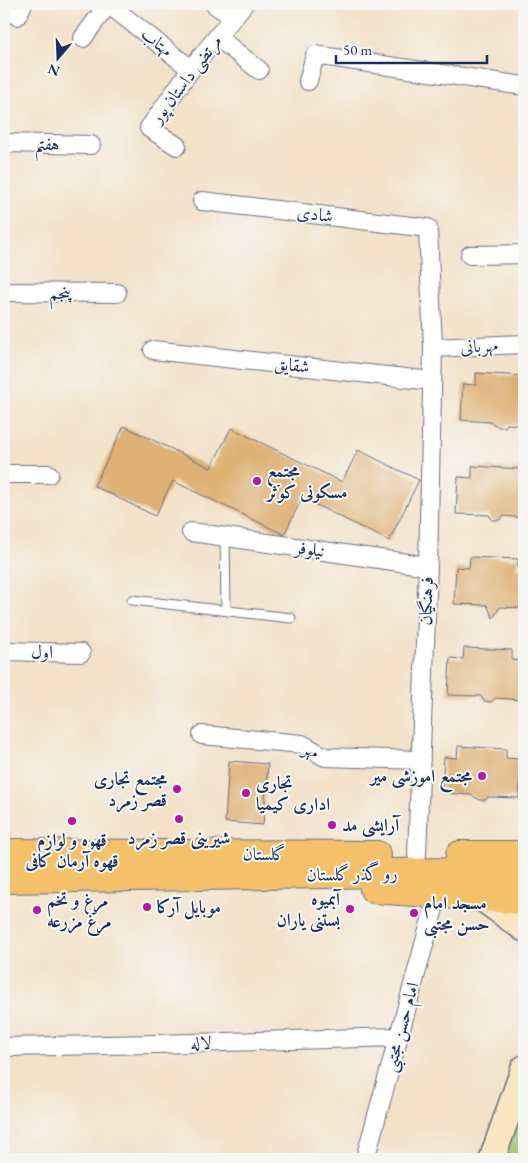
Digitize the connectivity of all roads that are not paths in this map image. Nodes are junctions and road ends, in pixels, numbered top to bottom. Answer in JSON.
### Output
{"nodes":[{"id":1,"x":214,"y":4,"type":"edge"},
{"id":2,"x":239,"y":11,"type":"edge"},
{"id":3,"x":217,"y":37,"type":"junction"},
{"id":4,"x":84,"y":38,"type":"dead end"},
{"id":5,"x":191,"y":69,"type":"junction"},
{"id":6,"x":259,"y":70,"type":"dead end"},
{"id":7,"x":308,"y":81,"type":"dead end"},
{"id":8,"x":524,"y":86,"type":"edge"},
{"id":9,"x":4,"y":143,"type":"edge"},
{"id":10,"x":91,"y":145,"type":"dead end"},
{"id":11,"x":177,"y":146,"type":"dead end"},
{"id":12,"x":202,"y":201,"type":"dead end"},
{"id":13,"x":428,"y":228,"type":"joint"},
{"id":14,"x":524,"y":254,"type":"edge"},
{"id":15,"x":470,"y":255,"type":"dead end"},
{"id":16,"x":4,"y":292,"type":"edge"},
{"id":17,"x":117,"y":293,"type":"dead end"},
{"id":18,"x":524,"y":344,"type":"edge"},
{"id":19,"x":433,"y":348,"type":"junction"},
{"id":20,"x":153,"y":350,"type":"dead end"},
{"id":21,"x":432,"y":381,"type":"junction"},
{"id":22,"x":4,"y":474,"type":"edge"},
{"id":23,"x":49,"y":474,"type":"dead end"},
{"id":24,"x":192,"y":532,"type":"dead end"},
{"id":25,"x":225,"y":537,"type":"junction"},
{"id":26,"x":428,"y":566,"type":"junction"},
{"id":27,"x":132,"y":600,"type":"dead end"},
{"id":28,"x":226,"y":609,"type":"junction"},
{"id":29,"x":291,"y":618,"type":"dead end"},
{"id":30,"x":4,"y":651,"type":"edge"},
{"id":31,"x":81,"y":653,"type":"dead end"},
{"id":32,"x":202,"y":735,"type":"dead end"},
{"id":33,"x":420,"y":760,"type":"junction"},
{"id":34,"x":524,"y":840,"type":"edge"},
{"id":35,"x":4,"y":853,"type":"edge"},
{"id":36,"x":417,"y":855,"type":"junction"},
{"id":37,"x":487,"y":855,"type":"junction"},
{"id":38,"x":524,"y":855,"type":"edge"},
{"id":39,"x":180,"y":876,"type":"junction"},
{"id":40,"x":524,"y":876,"type":"edge"},
{"id":41,"x":4,"y":879,"type":"edge"},
{"id":42,"x":438,"y":894,"type":"junction"},
{"id":43,"x":480,"y":897,"type":"junction"},
{"id":44,"x":524,"y":900,"type":"edge"},
{"id":45,"x":524,"y":929,"type":"edge"},
{"id":46,"x":398,"y":1037,"type":"junction"},
{"id":47,"x":4,"y":1047,"type":"edge"},
{"id":48,"x":524,"y":1068,"type":"edge"},
{"id":49,"x":365,"y":1159,"type":"edge"},
{"id":50,"x":492,"y":1159,"type":"edge"}],
"edges":[{"from":1,"to":2,"type":"street"},
{"from":2,"to":3,"type":"street","name":"مرتضی داستان پور"},
{"from":3,"to":5,"type":"street","name":"مرتضی داستان پور"},
{"from":3,"to":6,"type":"street"},
{"from":4,"to":5,"type":"street","name":"مهتاب"},
{"from":5,"to":11,"type":"street","name":"مرتضی داستان پور"},
{"from":7,"to":8,"type":"street"},
{"from":9,"to":10,"type":"street","name":"هفتم"},
{"from":12,"to":13,"type":"street","name":"شادی"},
{"from":13,"to":19,"type":"street","name":"فرهنگیان"},
{"from":14,"to":15,"type":"street"},
{"from":16,"to":17,"type":"street","name":"پنجم"},
{"from":18,"to":19,"type":"street","name":"مهربانی"},
{"from":19,"to":21,"type":"street","name":"فرهنگیان"},
{"from":20,"to":21,"type":"street","name":"شقایق"},
{"from":21,"to":26,"type":"street","name":"فرهنگیان"},
{"from":22,"to":23,"type":"street"},
{"from":24,"to":25,"type":"street","name":"نیلوفر"},
{"from":25,"to":26,"type":"street","name":"نیلوفر"},
{"from":25,"to":28,"type":"lane"},
{"from":26,"to":33,"type":"street","name":"فرهنگیان"},
{"from":27,"to":28,"type":"lane"},
{"from":28,"to":29,"type":"lane"},
{"from":30,"to":31,"type":"street","name":"اول"},
{"from":32,"to":33,"type":"street","name":"مهر"},
{"from":33,"to":36,"type":"street","name":"فرهنگیان"},
{"from":34,"to":37,"type":"main road"},
{"from":35,"to":36,"type":"main road","name":"گلستان"},
{"from":36,"to":37,"type":"main road","name":"گلستان"},
{"from":37,"to":38,"type":"main road","name":"گلستان"},
{"from":39,"to":40,"type":"main road","name":"رو گذر گلستان"},
{"from":39,"to":41,"type":"main road"},
{"from":39,"to":42,"type":"main road"},
{"from":42,"to":43,"type":"main road"},
{"from":42,"to":46,"type":"street","name":"امام حسن مجتبی"},
{"from":43,"to":44,"type":"main road"},
{"from":43,"to":45,"type":"main road"},
{"from":46,"to":47,"type":"street","name":"لاله"},
{"from":46,"to":49,"type":"street","name":"امام حسن مجتبی"},
{"from":48,"to":50,"type":"main road"}]}
